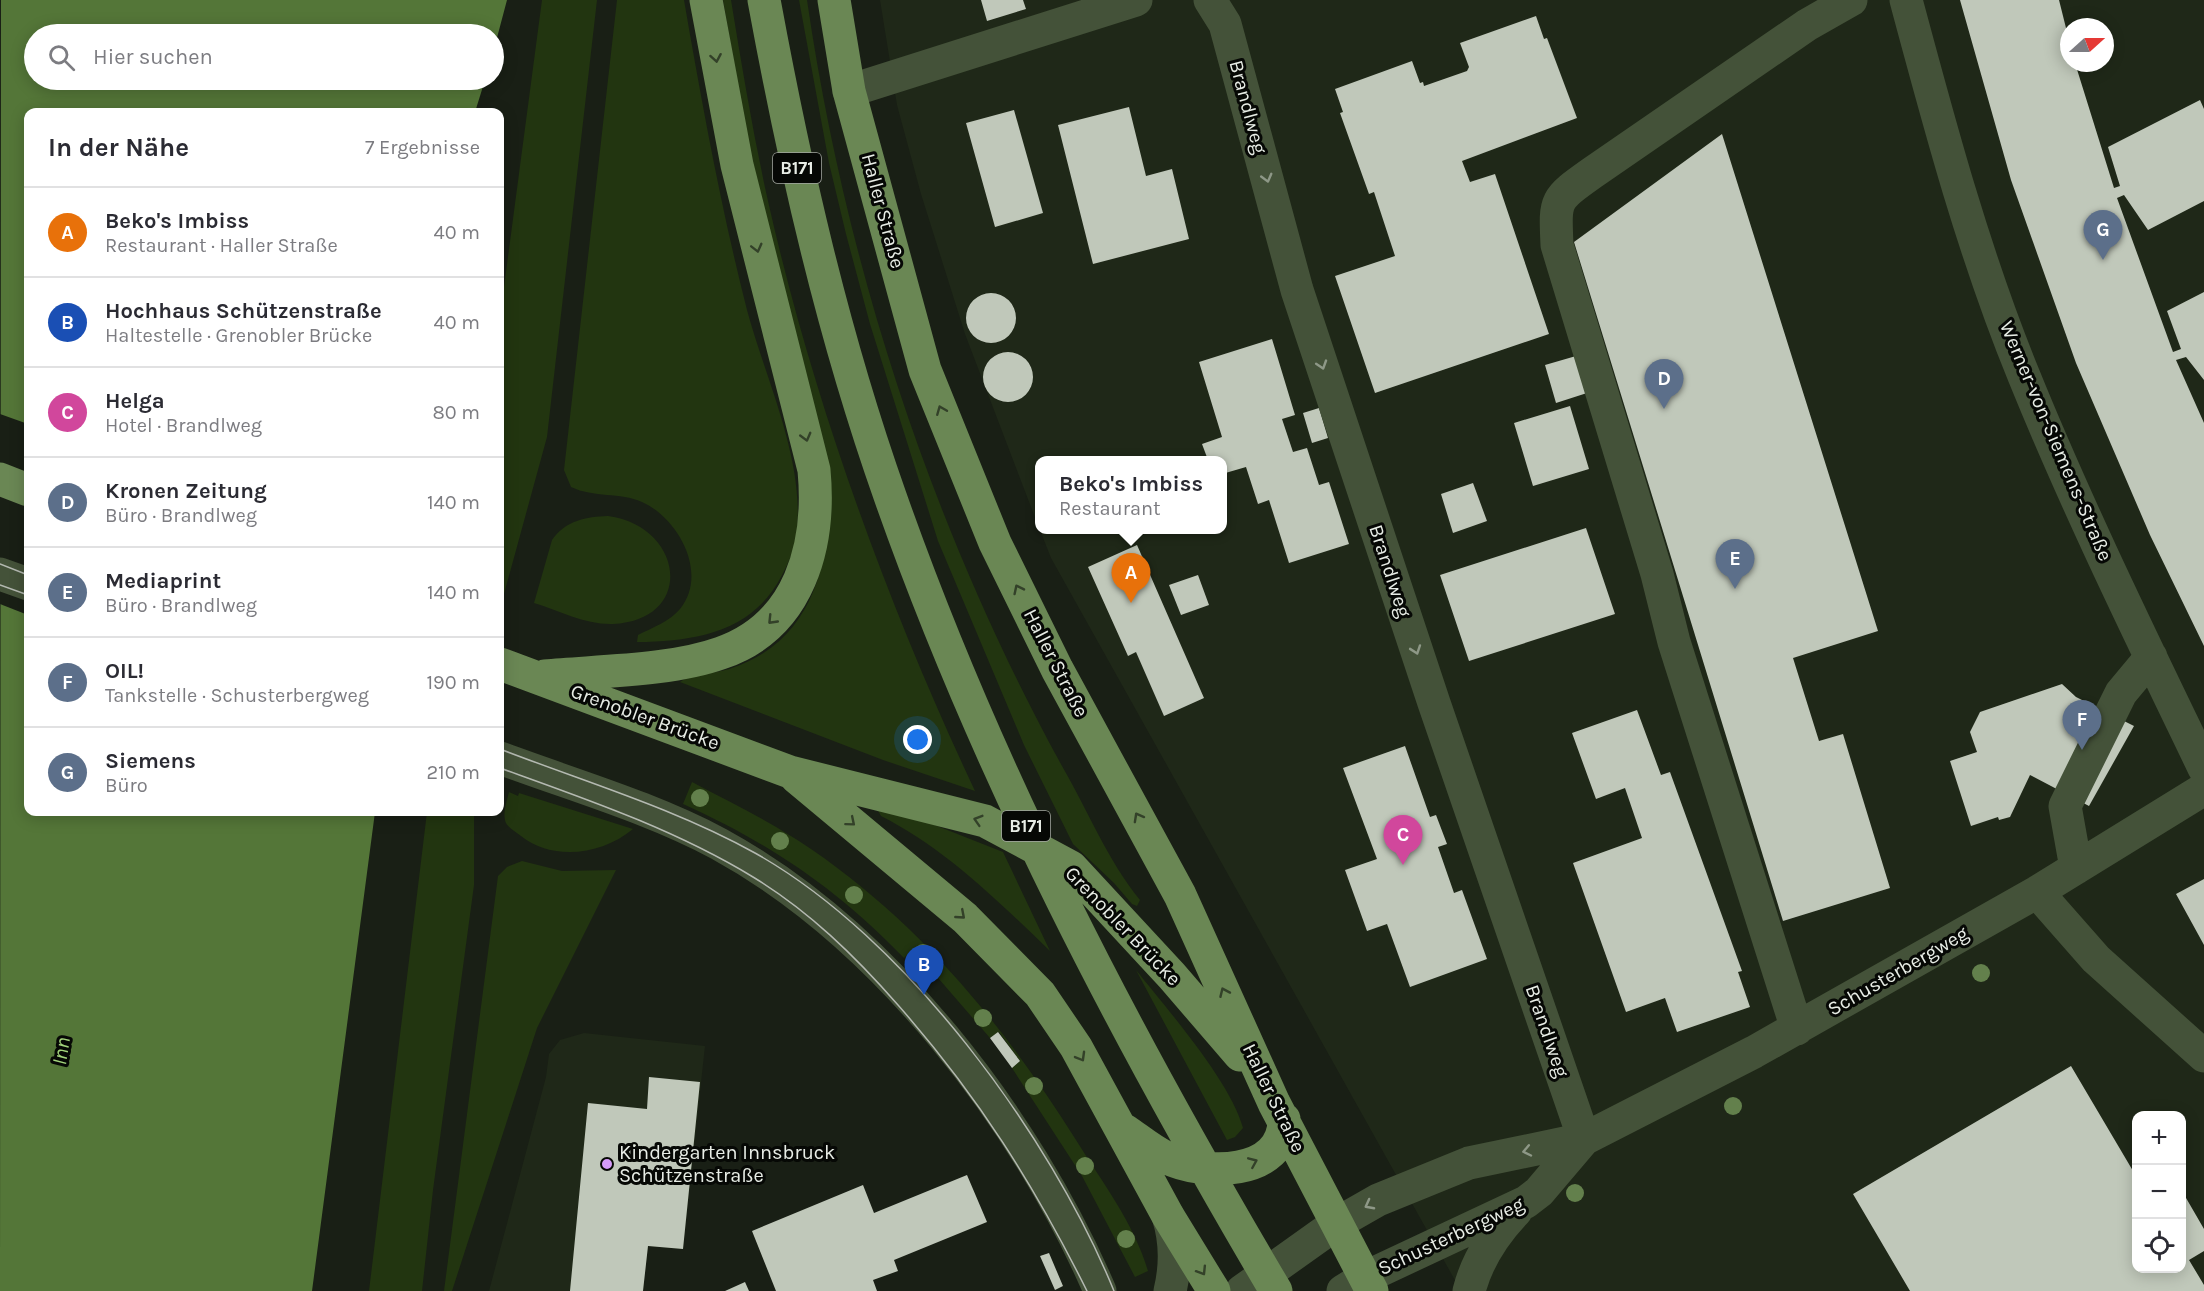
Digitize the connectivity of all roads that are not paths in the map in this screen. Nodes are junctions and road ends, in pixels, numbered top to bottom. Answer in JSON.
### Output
{"nodes":[{"id":1,"x":706,"y":0,"type":"edge"},
{"id":2,"x":764,"y":0,"type":"edge"},
{"id":3,"x":834,"y":0,"type":"edge"},
{"id":4,"x":1136,"y":0,"type":"edge"},
{"id":5,"x":1851,"y":0,"type":"edge"},
{"id":6,"x":1906,"y":0,"type":"edge"},
{"id":7,"x":1217,"y":12,"type":"edge"},
{"id":8,"x":849,"y":91,"type":"junction"},
{"id":9,"x":0,"y":479,"type":"edge"},
{"id":10,"x":24,"y":488,"type":"edge"},
{"id":11,"x":0,"y":574,"type":"edge"},
{"id":12,"x":24,"y":583,"type":"edge"},
{"id":13,"x":2151,"y":657,"type":"junction"},
{"id":14,"x":504,"y":665,"type":"edge"},
{"id":15,"x":536,"y":677,"type":"junction"},
{"id":16,"x":511,"y":762,"type":"edge"},
{"id":17,"x":2204,"y":768,"type":"edge"},
{"id":18,"x":790,"y":772,"type":"junction"},
{"id":19,"x":2204,"y":789,"type":"edge"},
{"id":20,"x":2076,"y":868,"type":"junction"},
{"id":21,"x":2037,"y":892,"type":"junction"},
{"id":22,"x":1797,"y":1029,"type":"junction"},
{"id":23,"x":2204,"y":1056,"type":"edge"},
{"id":24,"x":1279,"y":1111,"type":"junction"},
{"id":25,"x":1122,"y":1129,"type":"junction"},
{"id":26,"x":1584,"y":1139,"type":"junction"},
{"id":27,"x":1526,"y":1202,"type":"junction"},
{"id":28,"x":1168,"y":1216,"type":"junction"},
{"id":29,"x":1336,"y":1224,"type":"junction"},
{"id":30,"x":1360,"y":1287,"type":"edge"},
{"id":31,"x":1100,"y":1291,"type":"edge"},
{"id":32,"x":1170,"y":1291,"type":"edge"},
{"id":33,"x":1214,"y":1291,"type":"edge"},
{"id":34,"x":1242,"y":1291,"type":"edge"},
{"id":35,"x":1276,"y":1291,"type":"edge"},
{"id":36,"x":1469,"y":1291,"type":"edge"}],
"edges":[{"from":1,"to":15,"type":"main road","one_way":true},
{"from":2,"to":35,"type":"main road","number":"B171"},
{"from":3,"to":8,"type":"main road","name":"Haller Straße"},
{"from":4,"to":8,"type":"street"},
{"from":5,"to":22,"type":"street"},
{"from":6,"to":13,"type":"street","name":"Werner-von-Siemens-Straße"},
{"from":7,"to":26,"type":"street","name":"Brandlweg","one_way":true},
{"from":24,"to":8,"type":"main road","name":"Haller Straße","one_way":true},
{"from":9,"to":10,"type":"main road"},
{"from":11,"to":12,"type":"street"},
{"from":13,"to":17,"type":"street","name":"Werner-von-Siemens-Straße"},
{"from":13,"to":20,"type":"street"},
{"from":14,"to":15,"type":"main road","name":"Grenobler Brücke"},
{"from":15,"to":18,"type":"main road","name":"Grenobler Brücke"},
{"from":16,"to":31,"type":"street"},
{"from":24,"to":18,"type":"main road","name":"Grenobler Brücke","one_way":true},
{"from":18,"to":25,"type":"main road","name":"Grenobler Brücke","one_way":true},
{"from":19,"to":20,"type":"street","name":"Schusterbergweg"},
{"from":20,"to":21,"type":"street","name":"Schusterbergweg"},
{"from":21,"to":22,"type":"street","name":"Schusterbergweg"},
{"from":21,"to":23,"type":"street"},
{"from":22,"to":26,"type":"street","name":"Schusterbergweg"},
{"from":25,"to":24,"type":"main road","one_way":true},
{"from":24,"to":29,"type":"main road","name":"Haller Straße"},
{"from":25,"to":28,"type":"main road"},
{"from":26,"to":27,"type":"street","name":"Schusterbergweg"},
{"from":26,"to":29,"type":"street","name":"Schusterbergweg","one_way":true},
{"from":27,"to":30,"type":"street","name":"Schusterbergweg"},
{"from":27,"to":36,"type":"street"},
{"from":28,"to":32,"type":"street"},
{"from":28,"to":33,"type":"main road","one_way":true},
{"from":29,"to":30,"type":"main road","name":"Haller Straße"},
{"from":29,"to":34,"type":"street","name":"Schusterbergweg"}]}
